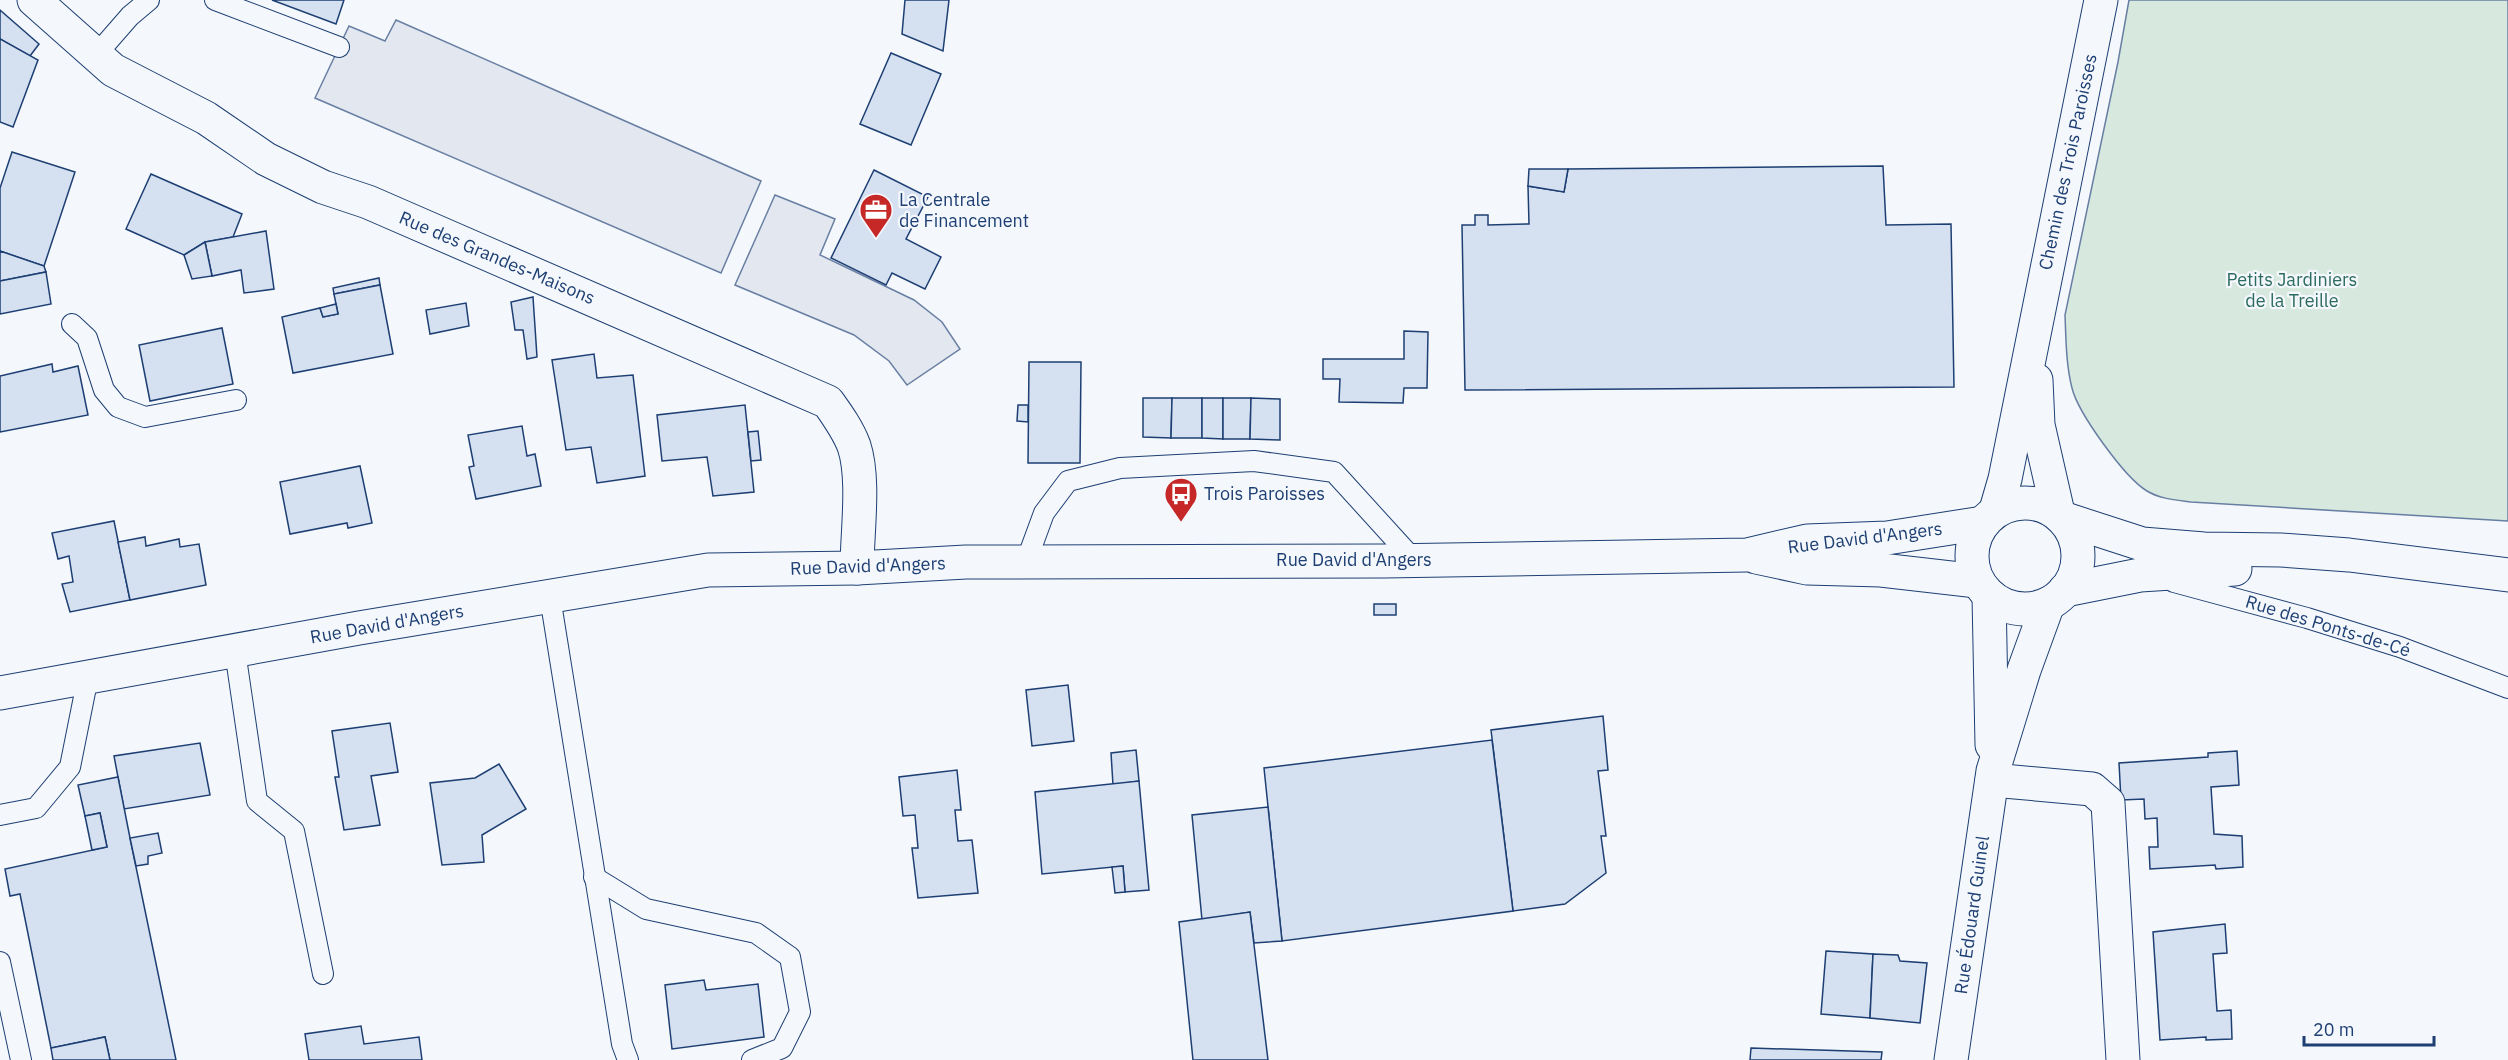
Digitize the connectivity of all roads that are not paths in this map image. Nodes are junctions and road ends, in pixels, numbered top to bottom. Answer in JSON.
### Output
{"nodes":[{"id":1,"x":34,"y":0,"type":"edge"},
{"id":2,"x":149,"y":0,"type":"edge"},
{"id":3,"x":215,"y":0,"type":"edge"},
{"id":4,"x":2101,"y":0,"type":"edge"},
{"id":5,"x":339,"y":47,"type":"dead end"},
{"id":6,"x":96,"y":55,"type":"junction"},
{"id":7,"x":72,"y":324,"type":"dead end"},
{"id":8,"x":2035,"y":324,"type":"junction"},
{"id":9,"x":236,"y":400,"type":"dead end"},
{"id":10,"x":2060,"y":515,"type":"junction"},
{"id":11,"x":1989,"y":516,"type":"junction"},
{"id":12,"x":1747,"y":555,"type":"junction"},
{"id":13,"x":1414,"y":561,"type":"junction"},
{"id":14,"x":1026,"y":562,"type":"junction"},
{"id":15,"x":857,"y":568,"type":"junction"},
{"id":16,"x":2145,"y":574,"type":"junction"},
{"id":17,"x":2508,"y":574,"type":"edge"},
{"id":18,"x":1983,"y":588,"type":"junction"},
{"id":19,"x":2508,"y":594,"type":"edge"},
{"id":20,"x":550,"y":597,"type":"junction"},
{"id":21,"x":2057,"y":597,"type":"junction"},
{"id":22,"x":235,"y":651,"type":"junction"},
{"id":23,"x":88,"y":677,"type":"junction"},
{"id":24,"x":2508,"y":688,"type":"edge"},
{"id":25,"x":0,"y":693,"type":"edge"},
{"id":26,"x":1993,"y":775,"type":"junction"},
{"id":27,"x":0,"y":815,"type":"edge"},
{"id":28,"x":594,"y":878,"type":"junction"},
{"id":29,"x":0,"y":962,"type":"edge"},
{"id":30,"x":323,"y":974,"type":"dead end"},
{"id":31,"x":21,"y":1060,"type":"edge"},
{"id":32,"x":628,"y":1060,"type":"edge"},
{"id":33,"x":752,"y":1060,"type":"edge"},
{"id":34,"x":1950,"y":1060,"type":"edge"},
{"id":35,"x":2122,"y":1060,"type":"edge"}],
"edges":[{"from":1,"to":6,"type":"main road","name":"Rue des Grandes-Maisons"},
{"from":2,"to":6,"type":"lane"},
{"from":3,"to":5,"type":"lane"},
{"from":4,"to":8,"type":"main road","name":"Chemin des Trois Paroisses"},
{"from":6,"to":15,"type":"main road","name":"Rue des Grandes-Maisons"},
{"from":7,"to":9,"type":"lane"},
{"from":8,"to":10,"type":"main road","name":"Chemin des Trois Paroisses"},
{"from":8,"to":11,"type":"main road","name":"Chemin des Trois Paroisses"},
{"from":10,"to":11,"type":"main road"},
{"from":10,"to":17,"type":"main road"},
{"from":10,"to":21,"type":"main road"},
{"from":11,"to":12,"type":"main road","name":"Rue David d'Angers"},
{"from":11,"to":18,"type":"main road"},
{"from":12,"to":13,"type":"main road","name":"Rue David d'Angers"},
{"from":12,"to":18,"type":"main road","name":"Rue David d'Angers"},
{"from":13,"to":14,"type":"main road","name":"Rue David d'Angers"},
{"from":13,"to":14,"type":"lane"},
{"from":14,"to":15,"type":"main road","name":"Rue David d'Angers"},
{"from":15,"to":20,"type":"main road","name":"Rue David d'Angers"},
{"from":16,"to":19,"type":"main road"},
{"from":16,"to":21,"type":"main road"},
{"from":16,"to":24,"type":"lane","name":"Rue des Ponts-de-Cé"},
{"from":18,"to":21,"type":"main road"},
{"from":18,"to":26,"type":"main road","name":"Rue Édouard Guinel"},
{"from":20,"to":22,"type":"main road","name":"Rue David d'Angers"},
{"from":20,"to":28,"type":"lane"},
{"from":21,"to":26,"type":"main road","name":"Rue Édouard Guinel"},
{"from":22,"to":23,"type":"main road","name":"Rue David d'Angers"},
{"from":22,"to":30,"type":"lane"},
{"from":23,"to":25,"type":"main road","name":"Rue David d'Angers"},
{"from":23,"to":27,"type":"lane"},
{"from":26,"to":34,"type":"main road","name":"Rue Édouard Guinel"},
{"from":26,"to":35,"type":"main road"},
{"from":28,"to":32,"type":"lane"},
{"from":28,"to":33,"type":"lane"},
{"from":29,"to":31,"type":"lane"}]}
